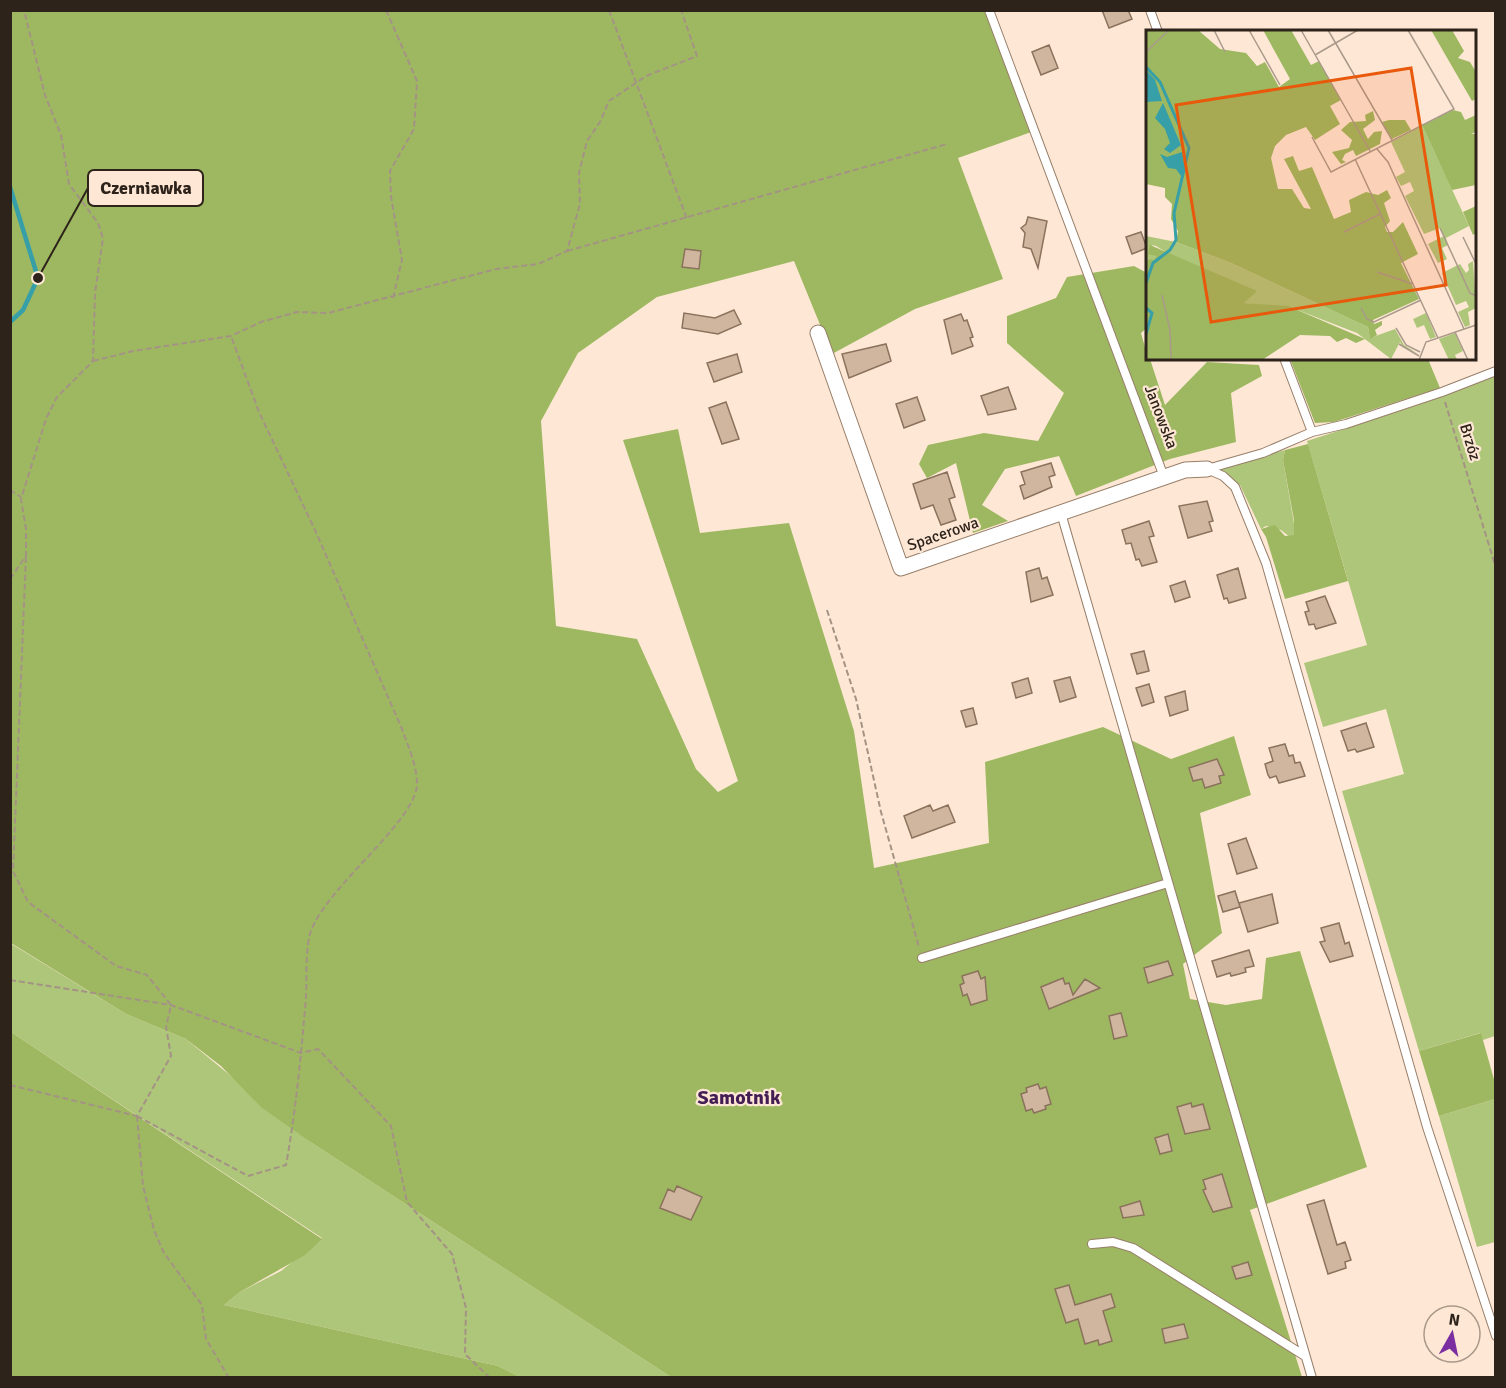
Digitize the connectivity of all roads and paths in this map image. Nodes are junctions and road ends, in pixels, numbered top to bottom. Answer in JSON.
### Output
{"nodes":[{"id":1,"x":24,"y":10,"type":"edge"},
{"id":2,"x":386,"y":10,"type":"edge"},
{"id":3,"x":609,"y":10,"type":"edge"},
{"id":4,"x":681,"y":10,"type":"edge"},
{"id":5,"x":989,"y":10,"type":"edge"},
{"id":6,"x":1150,"y":10,"type":"edge"},
{"id":7,"x":1157,"y":30,"type":"edge"},
{"id":8,"x":638,"y":82,"type":"junction"},
{"id":9,"x":947,"y":144,"type":"dead end"},
{"id":10,"x":687,"y":219,"type":"junction"},
{"id":11,"x":567,"y":251,"type":"junction"},
{"id":12,"x":393,"y":298,"type":"junction"},
{"id":13,"x":818,"y":333,"type":"dead end"},
{"id":14,"x":231,"y":336,"type":"junction"},
{"id":15,"x":1285,"y":360,"type":"edge"},
{"id":16,"x":93,"y":361,"type":"junction"},
{"id":17,"x":1496,"y":371,"type":"edge"},
{"id":18,"x":1442,"y":392,"type":"junction"},
{"id":19,"x":1312,"y":432,"type":"junction"},
{"id":20,"x":1207,"y":469,"type":"junction"},
{"id":21,"x":1164,"y":477,"type":"junction"},
{"id":22,"x":10,"y":490,"type":"edge"},
{"id":23,"x":21,"y":497,"type":"junction"},
{"id":24,"x":1060,"y":513,"type":"junction"},
{"id":25,"x":26,"y":556,"type":"junction"},
{"id":26,"x":1496,"y":568,"type":"edge"},
{"id":27,"x":10,"y":579,"type":"edge"},
{"id":28,"x":827,"y":610,"type":"dead end"},
{"id":29,"x":1168,"y":884,"type":"junction"},
{"id":30,"x":922,"y":958,"type":"joint"},
{"id":31,"x":10,"y":980,"type":"edge"},
{"id":32,"x":171,"y":1005,"type":"junction"},
{"id":33,"x":301,"y":1053,"type":"junction"},
{"id":34,"x":10,"y":1085,"type":"edge"},
{"id":35,"x":136,"y":1116,"type":"junction"},
{"id":36,"x":1092,"y":1244,"type":"dead end"},
{"id":37,"x":1496,"y":1336,"type":"edge"},
{"id":38,"x":1305,"y":1356,"type":"junction"},
{"id":39,"x":229,"y":1377,"type":"edge"},
{"id":40,"x":490,"y":1377,"type":"edge"},
{"id":41,"x":1312,"y":1377,"type":"edge"}],
"edges":[{"from":1,"to":16,"type":"path"},
{"from":2,"to":12,"type":"path"},
{"from":3,"to":8,"type":"path"},
{"from":4,"to":8,"type":"path"},
{"from":5,"to":21,"type":"lane","name":"Janowska"},
{"from":6,"to":7,"type":"lane"},
{"from":8,"to":10,"type":"path"},
{"from":8,"to":11,"type":"path"},
{"from":9,"to":10,"type":"path"},
{"from":10,"to":11,"type":"path"},
{"from":11,"to":12,"type":"path"},
{"from":12,"to":14,"type":"path"},
{"from":13,"to":24,"type":"street","name":"Spacerowa"},
{"from":14,"to":16,"type":"path"},
{"from":14,"to":33,"type":"path"},
{"from":15,"to":19,"type":"lane"},
{"from":16,"to":23,"type":"path"},
{"from":17,"to":18,"type":"lane","name":"Janowska"},
{"from":18,"to":19,"type":"lane","name":"Janowska"},
{"from":18,"to":26,"type":"path","name":"Brzóz"},
{"from":19,"to":20,"type":"lane","name":"Janowska"},
{"from":20,"to":21,"type":"street","name":"Janowska"},
{"from":20,"to":37,"type":"lane"},
{"from":21,"to":24,"type":"street","name":"Spacerowa"},
{"from":22,"to":23,"type":"path"},
{"from":23,"to":25,"type":"path"},
{"from":24,"to":29,"type":"lane"},
{"from":25,"to":27,"type":"path"},
{"from":25,"to":32,"type":"path"},
{"from":28,"to":30,"type":"path"},
{"from":29,"to":30,"type":"lane"},
{"from":29,"to":38,"type":"lane"},
{"from":31,"to":32,"type":"path"},
{"from":32,"to":33,"type":"path"},
{"from":32,"to":35,"type":"path"},
{"from":33,"to":35,"type":"path"},
{"from":33,"to":40,"type":"path"},
{"from":34,"to":35,"type":"path"},
{"from":35,"to":39,"type":"path"},
{"from":36,"to":38,"type":"lane"},
{"from":38,"to":41,"type":"lane"}]}
